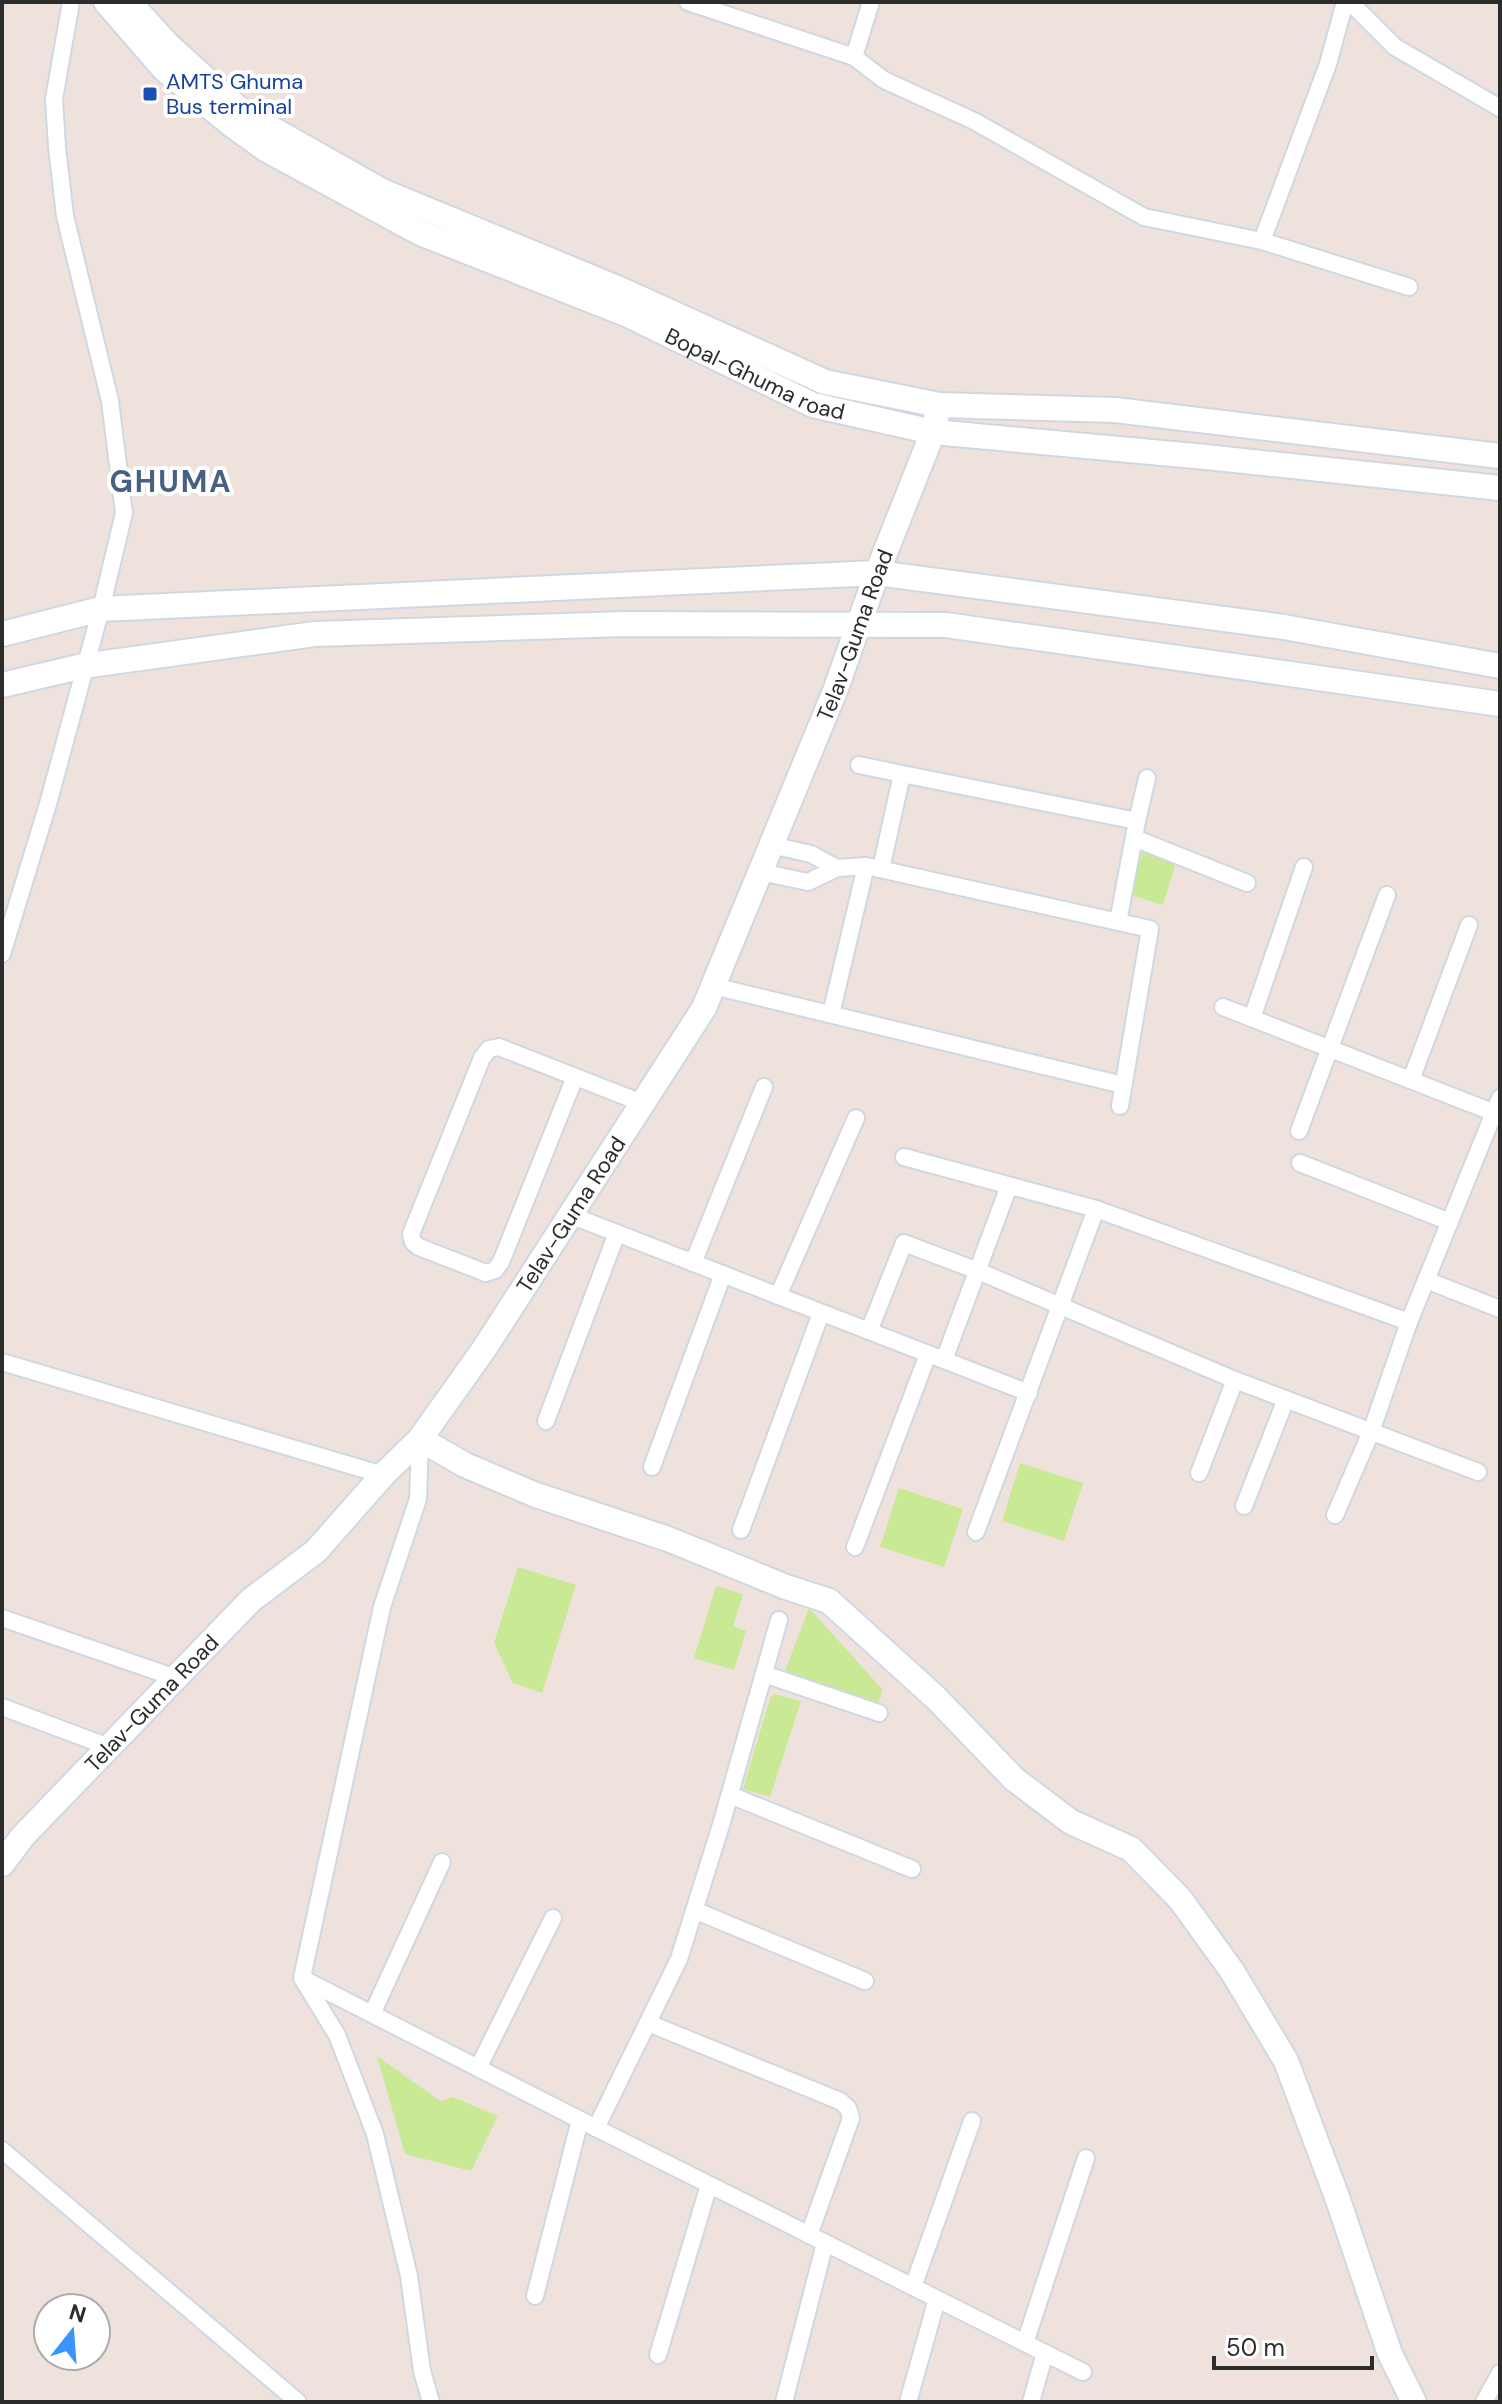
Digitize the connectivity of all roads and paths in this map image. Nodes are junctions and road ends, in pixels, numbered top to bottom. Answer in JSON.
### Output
{"nodes":[{"id":1,"x":71,"y":2,"type":"edge"},
{"id":2,"x":106,"y":2,"type":"edge"},
{"id":3,"x":129,"y":2,"type":"edge"},
{"id":4,"x":688,"y":2,"type":"edge"},
{"id":5,"x":871,"y":2,"type":"edge"},
{"id":6,"x":1348,"y":2,"type":"edge"},
{"id":7,"x":854,"y":57,"type":"junction"},
{"id":8,"x":1500,"y":108,"type":"edge"},
{"id":9,"x":237,"y":118,"type":"junction"},
{"id":10,"x":1262,"y":241,"type":"junction"},
{"id":11,"x":1409,"y":287,"type":"dead end"},
{"id":12,"x":939,"y":405,"type":"junction"},
{"id":13,"x":933,"y":432,"type":"junction"},
{"id":14,"x":1500,"y":456,"type":"edge"},
{"id":15,"x":1500,"y":488,"type":"edge"},
{"id":16,"x":877,"y":573,"type":"junction"},
{"id":17,"x":101,"y":609,"type":"junction"},
{"id":18,"x":859,"y":624,"type":"junction"},
{"id":19,"x":2,"y":634,"type":"edge"},
{"id":20,"x":83,"y":666,"type":"junction"},
{"id":21,"x":1500,"y":666,"type":"edge"},
{"id":22,"x":2,"y":685,"type":"edge"},
{"id":23,"x":1500,"y":704,"type":"edge"},
{"id":24,"x":859,"y":765,"type":"dead end"},
{"id":25,"x":902,"y":774,"type":"junction"},
{"id":26,"x":1147,"y":778,"type":"dead end"},
{"id":27,"x":1136,"y":829,"type":"junction"},
{"id":28,"x":771,"y":845,"type":"junction"},
{"id":29,"x":1304,"y":867,"type":"dead end"},
{"id":30,"x":837,"y":868,"type":"junction"},
{"id":31,"x":874,"y":868,"type":"junction"},
{"id":32,"x":760,"y":872,"type":"junction"},
{"id":33,"x":1247,"y":883,"type":"dead end"},
{"id":34,"x":1387,"y":895,"type":"dead end"},
{"id":35,"x":1118,"y":922,"type":"junction"},
{"id":36,"x":1469,"y":925,"type":"dead end"},
{"id":37,"x":2,"y":954,"type":"edge"},
{"id":38,"x":713,"y":986,"type":"junction"},
{"id":39,"x":1223,"y":1007,"type":"dead end"},
{"id":40,"x":831,"y":1014,"type":"junction"},
{"id":41,"x":1252,"y":1018,"type":"junction"},
{"id":42,"x":1331,"y":1049,"type":"junction"},
{"id":43,"x":575,"y":1077,"type":"junction"},
{"id":44,"x":1411,"y":1080,"type":"junction"},
{"id":45,"x":1123,"y":1085,"type":"junction"},
{"id":46,"x":764,"y":1087,"type":"dead end"},
{"id":47,"x":642,"y":1103,"type":"junction"},
{"id":48,"x":1497,"y":1105,"type":"edge"},
{"id":49,"x":1120,"y":1106,"type":"dead end"},
{"id":50,"x":856,"y":1118,"type":"dead end"},
{"id":51,"x":1299,"y":1131,"type":"dead end"},
{"id":52,"x":1493,"y":1137,"type":"edge"},
{"id":53,"x":904,"y":1157,"type":"dead end"},
{"id":54,"x":1300,"y":1163,"type":"dead end"},
{"id":55,"x":1009,"y":1186,"type":"junction"},
{"id":56,"x":1096,"y":1209,"type":"junction"},
{"id":57,"x":570,"y":1215,"type":"junction"},
{"id":58,"x":1450,"y":1222,"type":"junction"},
{"id":59,"x":617,"y":1233,"type":"junction"},
{"id":60,"x":693,"y":1263,"type":"junction"},
{"id":61,"x":978,"y":1271,"type":"junction"},
{"id":62,"x":723,"y":1274,"type":"junction"},
{"id":63,"x":1426,"y":1280,"type":"junction"},
{"id":64,"x":778,"y":1296,"type":"junction"},
{"id":65,"x":1060,"y":1306,"type":"junction"},
{"id":66,"x":1500,"y":1309,"type":"edge"},
{"id":67,"x":821,"y":1313,"type":"junction"},
{"id":68,"x":1409,"y":1322,"type":"junction"},
{"id":69,"x":869,"y":1331,"type":"junction"},
{"id":70,"x":936,"y":1357,"type":"junction"},
{"id":71,"x":2,"y":1362,"type":"edge"},
{"id":72,"x":1235,"y":1380,"type":"junction"},
{"id":73,"x":1029,"y":1393,"type":"junction"},
{"id":74,"x":1286,"y":1399,"type":"junction"},
{"id":75,"x":546,"y":1421,"type":"dead end"},
{"id":76,"x":1371,"y":1432,"type":"junction"},
{"id":77,"x":420,"y":1439,"type":"junction"},
{"id":78,"x":652,"y":1467,"type":"dead end"},
{"id":79,"x":1478,"y":1472,"type":"dead end"},
{"id":80,"x":1199,"y":1473,"type":"dead end"},
{"id":81,"x":383,"y":1475,"type":"junction"},
{"id":82,"x":1244,"y":1506,"type":"dead end"},
{"id":83,"x":1335,"y":1515,"type":"dead end"},
{"id":84,"x":741,"y":1530,"type":"dead end"},
{"id":85,"x":976,"y":1532,"type":"dead end"},
{"id":86,"x":855,"y":1547,"type":"dead end"},
{"id":87,"x":2,"y":1618,"type":"edge"},
{"id":88,"x":779,"y":1620,"type":"dead end"},
{"id":89,"x":764,"y":1674,"type":"junction"},
{"id":90,"x":176,"y":1678,"type":"junction"},
{"id":91,"x":2,"y":1707,"type":"edge"},
{"id":92,"x":879,"y":1713,"type":"dead end"},
{"id":93,"x":109,"y":1747,"type":"junction"},
{"id":94,"x":730,"y":1795,"type":"junction"},
{"id":95,"x":442,"y":1862,"type":"dead end"},
{"id":96,"x":2,"y":1864,"type":"edge"},
{"id":97,"x":912,"y":1869,"type":"dead end"},
{"id":98,"x":694,"y":1910,"type":"junction"},
{"id":99,"x":553,"y":1918,"type":"dead end"},
{"id":100,"x":302,"y":1978,"type":"junction"},
{"id":101,"x":865,"y":1981,"type":"dead end"},
{"id":102,"x":372,"y":2014,"type":"junction"},
{"id":103,"x":648,"y":2023,"type":"junction"},
{"id":104,"x":478,"y":2068,"type":"junction"},
{"id":105,"x":580,"y":2120,"type":"junction"},
{"id":106,"x":972,"y":2121,"type":"dead end"},
{"id":107,"x":596,"y":2128,"type":"junction"},
{"id":108,"x":2,"y":2150,"type":"edge"},
{"id":109,"x":1086,"y":2158,"type":"dead end"},
{"id":110,"x":709,"y":2185,"type":"junction"},
{"id":111,"x":809,"y":2235,"type":"junction"},
{"id":112,"x":825,"y":2243,"type":"junction"},
{"id":113,"x":913,"y":2287,"type":"junction"},
{"id":114,"x":535,"y":2296,"type":"dead end"},
{"id":115,"x":937,"y":2299,"type":"junction"},
{"id":116,"x":1025,"y":2343,"type":"junction"},
{"id":117,"x":1045,"y":2353,"type":"junction"},
{"id":118,"x":658,"y":2355,"type":"dead end"},
{"id":119,"x":1083,"y":2372,"type":"dead end"},
{"id":120,"x":1500,"y":2373,"type":"edge"},
{"id":121,"x":298,"y":2402,"type":"edge"},
{"id":122,"x":431,"y":2402,"type":"edge"},
{"id":123,"x":784,"y":2402,"type":"edge"},
{"id":124,"x":908,"y":2402,"type":"edge"},
{"id":125,"x":1031,"y":2402,"type":"edge"},
{"id":126,"x":1414,"y":2402,"type":"edge"},
{"id":127,"x":1484,"y":2402,"type":"edge"}],
"edges":[{"from":1,"to":17,"type":"street"},
{"from":2,"to":9,"type":"street","name":"Bopal-Ghuma road"},
{"from":3,"to":9,"type":"street"},
{"from":4,"to":7,"type":"street"},
{"from":5,"to":7,"type":"street"},
{"from":6,"to":8,"type":"street"},
{"from":6,"to":10,"type":"street"},
{"from":7,"to":10,"type":"street"},
{"from":9,"to":12,"type":"street"},
{"from":9,"to":13,"type":"street","name":"Bopal-Ghuma road"},
{"from":10,"to":11,"type":"street"},
{"from":12,"to":13,"type":"street","name":"Telav-Guma Road"},
{"from":12,"to":14,"type":"street"},
{"from":13,"to":15,"type":"street","name":"Bopal-Ghuma road"},
{"from":13,"to":16,"type":"street","name":"Telav-Guma Road"},
{"from":16,"to":17,"type":"street"},
{"from":16,"to":18,"type":"street","name":"Telav-Guma Road"},
{"from":16,"to":21,"type":"street"},
{"from":17,"to":19,"type":"street"},
{"from":17,"to":20,"type":"street"},
{"from":18,"to":20,"type":"street"},
{"from":18,"to":23,"type":"street"},
{"from":18,"to":28,"type":"street","name":"Telav-Guma Road"},
{"from":20,"to":22,"type":"street"},
{"from":20,"to":37,"type":"street"},
{"from":24,"to":25,"type":"street"},
{"from":25,"to":27,"type":"street"},
{"from":25,"to":31,"type":"street"},
{"from":26,"to":27,"type":"street"},
{"from":27,"to":33,"type":"street"},
{"from":27,"to":35,"type":"street"},
{"from":28,"to":30,"type":"street"},
{"from":28,"to":32,"type":"street","name":"Telav-Guma Road"},
{"from":29,"to":41,"type":"street"},
{"from":30,"to":31,"type":"street"},
{"from":30,"to":32,"type":"street"},
{"from":31,"to":35,"type":"street"},
{"from":31,"to":40,"type":"street"},
{"from":32,"to":38,"type":"street","name":"Telav-Guma Road"},
{"from":34,"to":42,"type":"street"},
{"from":35,"to":45,"type":"street"},
{"from":36,"to":44,"type":"street"},
{"from":38,"to":40,"type":"street"},
{"from":38,"to":47,"type":"street","name":"Telav-Guma Road"},
{"from":39,"to":41,"type":"street"},
{"from":40,"to":45,"type":"street"},
{"from":41,"to":42,"type":"street"},
{"from":42,"to":44,"type":"street"},
{"from":42,"to":51,"type":"street"},
{"from":43,"to":43,"type":"street"},
{"from":43,"to":47,"type":"street"},
{"from":44,"to":48,"type":"street"},
{"from":45,"to":49,"type":"street"},
{"from":46,"to":60,"type":"street"},
{"from":47,"to":57,"type":"street","name":"Telav-Guma Road"},
{"from":48,"to":52,"type":"street"},
{"from":50,"to":64,"type":"street"},
{"from":52,"to":58,"type":"street"},
{"from":53,"to":55,"type":"street"},
{"from":54,"to":58,"type":"street"},
{"from":55,"to":56,"type":"street"},
{"from":55,"to":61,"type":"street"},
{"from":56,"to":65,"type":"street"},
{"from":56,"to":68,"type":"street"},
{"from":57,"to":59,"type":"street"},
{"from":57,"to":77,"type":"street","name":"Telav-Guma Road"},
{"from":58,"to":63,"type":"street"},
{"from":59,"to":60,"type":"street"},
{"from":59,"to":75,"type":"street"},
{"from":60,"to":62,"type":"street"},
{"from":61,"to":65,"type":"street"},
{"from":61,"to":69,"type":"street"},
{"from":61,"to":70,"type":"street"},
{"from":62,"to":64,"type":"street"},
{"from":62,"to":78,"type":"street"},
{"from":63,"to":66,"type":"street"},
{"from":63,"to":68,"type":"street"},
{"from":64,"to":67,"type":"street"},
{"from":65,"to":72,"type":"street"},
{"from":65,"to":73,"type":"street"},
{"from":67,"to":69,"type":"street"},
{"from":67,"to":84,"type":"street"},
{"from":68,"to":76,"type":"street"},
{"from":69,"to":70,"type":"street"},
{"from":70,"to":73,"type":"street"},
{"from":70,"to":86,"type":"street"},
{"from":71,"to":81,"type":"street"},
{"from":72,"to":74,"type":"street"},
{"from":72,"to":80,"type":"street"},
{"from":73,"to":85,"type":"street"},
{"from":74,"to":76,"type":"street"},
{"from":74,"to":82,"type":"street"},
{"from":76,"to":79,"type":"street"},
{"from":76,"to":83,"type":"street"},
{"from":77,"to":81,"type":"street","name":"Telav-Guma Road"},
{"from":77,"to":100,"type":"street"},
{"from":77,"to":126,"type":"street"},
{"from":81,"to":90,"type":"street","name":"Telav-Guma Road"},
{"from":87,"to":90,"type":"street"},
{"from":88,"to":89,"type":"street"},
{"from":89,"to":92,"type":"street"},
{"from":89,"to":94,"type":"street"},
{"from":90,"to":93,"type":"street","name":"Telav-Guma Road"},
{"from":91,"to":93,"type":"street"},
{"from":93,"to":96,"type":"street","name":"Telav-Guma Road"},
{"from":94,"to":97,"type":"street"},
{"from":94,"to":98,"type":"street"},
{"from":95,"to":102,"type":"street"},
{"from":98,"to":101,"type":"street"},
{"from":98,"to":103,"type":"street"},
{"from":99,"to":104,"type":"street"},
{"from":100,"to":102,"type":"street"},
{"from":100,"to":122,"type":"street"},
{"from":102,"to":104,"type":"street"},
{"from":103,"to":107,"type":"street"},
{"from":103,"to":111,"type":"street"},
{"from":104,"to":105,"type":"street"},
{"from":105,"to":107,"type":"street"},
{"from":105,"to":114,"type":"street"},
{"from":106,"to":113,"type":"street"},
{"from":107,"to":110,"type":"street"},
{"from":108,"to":121,"type":"street"},
{"from":109,"to":116,"type":"street"},
{"from":110,"to":111,"type":"street"},
{"from":110,"to":118,"type":"street"},
{"from":111,"to":112,"type":"street"},
{"from":112,"to":113,"type":"street"},
{"from":112,"to":123,"type":"street"},
{"from":113,"to":115,"type":"street"},
{"from":115,"to":116,"type":"street"},
{"from":115,"to":124,"type":"street"},
{"from":116,"to":117,"type":"street"},
{"from":117,"to":119,"type":"street"},
{"from":117,"to":125,"type":"street"},
{"from":120,"to":127,"type":"street"}]}
